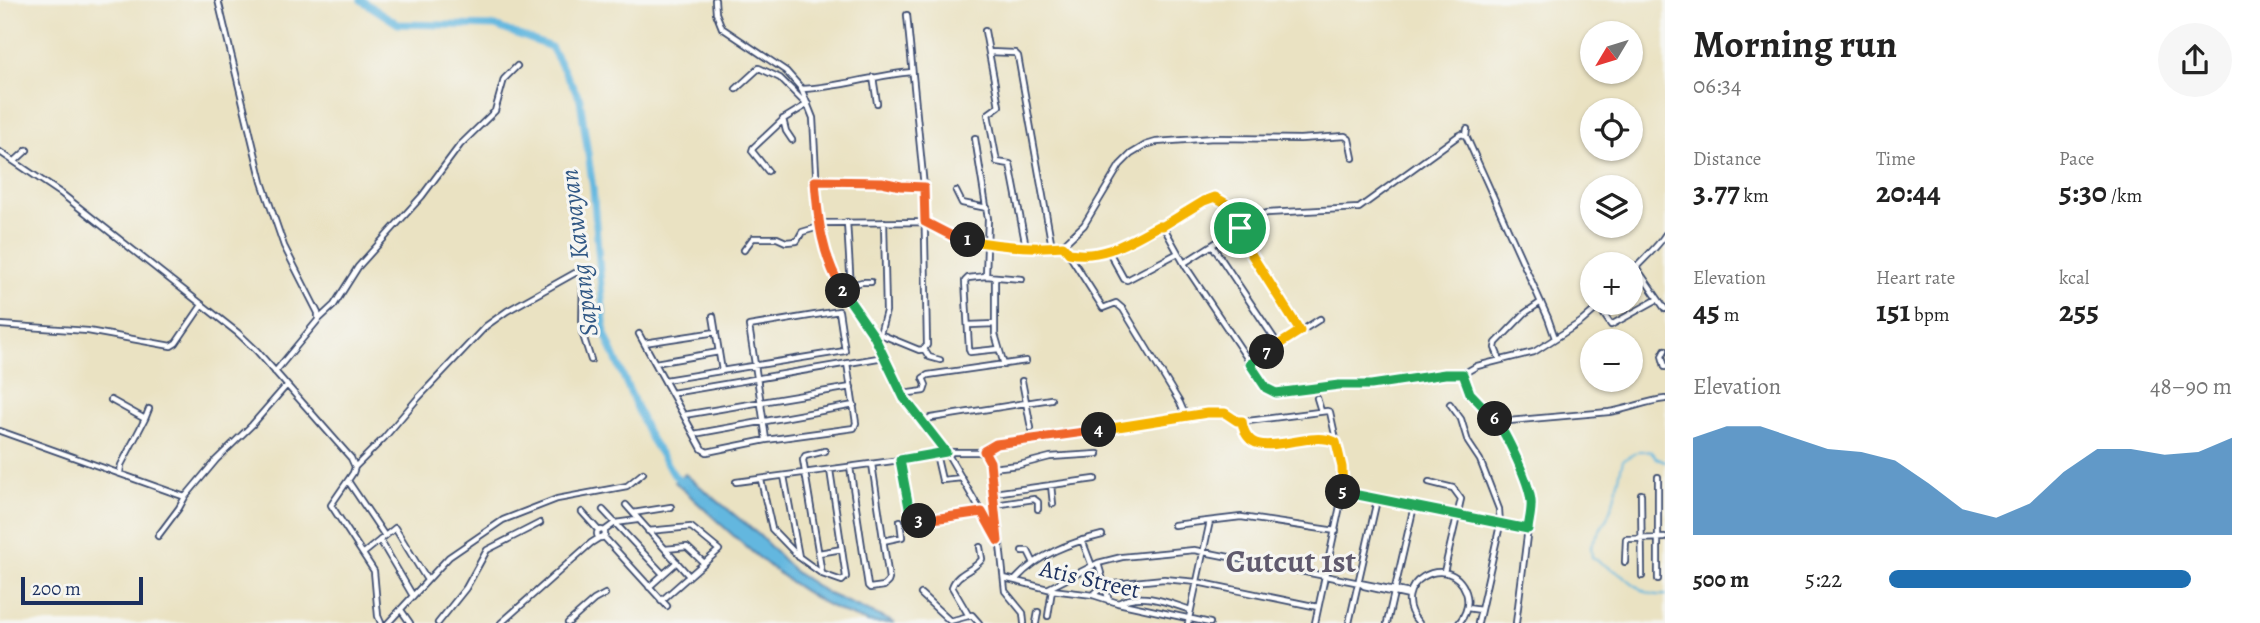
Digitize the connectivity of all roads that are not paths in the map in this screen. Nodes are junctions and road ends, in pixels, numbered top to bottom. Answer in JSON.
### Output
{"nodes":[{"id":1,"x":218,"y":0,"type":"edge"},
{"id":2,"x":715,"y":0,"type":"edge"},
{"id":3,"x":907,"y":15,"type":"dead end"},
{"id":4,"x":985,"y":31,"type":"dead end"},
{"id":5,"x":989,"y":52,"type":"junction"},
{"id":6,"x":517,"y":66,"type":"dead end"},
{"id":7,"x":912,"y":72,"type":"junction"},
{"id":8,"x":873,"y":77,"type":"junction"},
{"id":9,"x":736,"y":89,"type":"dead end"},
{"id":10,"x":801,"y":89,"type":"junction"},
{"id":11,"x":877,"y":103,"type":"dead end"},
{"id":12,"x":807,"y":104,"type":"junction"},
{"id":13,"x":783,"y":120,"type":"junction"},
{"id":14,"x":1467,"y":129,"type":"dead end"},
{"id":15,"x":1466,"y":136,"type":"junction"},
{"id":16,"x":975,"y":138,"type":"dead end"},
{"id":17,"x":792,"y":140,"type":"dead end"},
{"id":18,"x":27,"y":150,"type":"dead end"},
{"id":19,"x":0,"y":152,"type":"edge"},
{"id":20,"x":1353,"y":158,"type":"dead end"},
{"id":21,"x":15,"y":161,"type":"junction"},
{"id":22,"x":768,"y":171,"type":"dead end"},
{"id":23,"x":815,"y":181,"type":"junction"},
{"id":24,"x":924,"y":187,"type":"junction"},
{"id":25,"x":956,"y":191,"type":"dead end"},
{"id":26,"x":987,"y":208,"type":"junction"},
{"id":27,"x":847,"y":222,"type":"junction"},
{"id":28,"x":884,"y":222,"type":"junction"},
{"id":29,"x":925,"y":222,"type":"junction"},
{"id":30,"x":818,"y":225,"type":"junction"},
{"id":31,"x":1163,"y":226,"type":"junction"},
{"id":32,"x":1238,"y":229,"type":"junction"},
{"id":33,"x":1665,"y":235,"type":"edge"},
{"id":34,"x":988,"y":244,"type":"junction"},
{"id":35,"x":1663,"y":244,"type":"edge"},
{"id":36,"x":1212,"y":245,"type":"junction"},
{"id":37,"x":1063,"y":246,"type":"junction"},
{"id":38,"x":1026,"y":247,"type":"junction"},
{"id":39,"x":1052,"y":247,"type":"junction"},
{"id":40,"x":744,"y":250,"type":"dead end"},
{"id":41,"x":1108,"y":250,"type":"junction"},
{"id":42,"x":1069,"y":253,"type":"junction"},
{"id":43,"x":1178,"y":253,"type":"junction"},
{"id":44,"x":1643,"y":259,"type":"edge"},
{"id":45,"x":1184,"y":263,"type":"junction"},
{"id":46,"x":986,"y":276,"type":"junction"},
{"id":47,"x":1643,"y":277,"type":"edge"},
{"id":48,"x":995,"y":278,"type":"junction"},
{"id":49,"x":1022,"y":279,"type":"dead end"},
{"id":50,"x":871,"y":282,"type":"dead end"},
{"id":51,"x":851,"y":285,"type":"junction"},
{"id":52,"x":1658,"y":299,"type":"junction"},
{"id":53,"x":1541,"y":302,"type":"junction"},
{"id":54,"x":202,"y":305,"type":"junction"},
{"id":55,"x":852,"y":306,"type":"junction"},
{"id":56,"x":1643,"y":307,"type":"edge"},
{"id":57,"x":1665,"y":309,"type":"edge"},
{"id":58,"x":1589,"y":315,"type":"edge"},
{"id":59,"x":1606,"y":315,"type":"edge"},
{"id":60,"x":1629,"y":315,"type":"edge"},
{"id":61,"x":713,"y":316,"type":"dead end"},
{"id":62,"x":1320,"y":319,"type":"dead end"},
{"id":63,"x":318,"y":320,"type":"junction"},
{"id":64,"x":995,"y":324,"type":"junction"},
{"id":65,"x":0,"y":325,"type":"edge"},
{"id":66,"x":969,"y":325,"type":"junction"},
{"id":67,"x":1300,"y":331,"type":"junction"},
{"id":68,"x":716,"y":332,"type":"junction"},
{"id":69,"x":639,"y":334,"type":"dead end"},
{"id":70,"x":877,"y":335,"type":"junction"},
{"id":71,"x":1555,"y":338,"type":"junction"},
{"id":72,"x":644,"y":343,"type":"junction"},
{"id":73,"x":1278,"y":344,"type":"junction"},
{"id":74,"x":924,"y":349,"type":"junction"},
{"id":75,"x":999,"y":349,"type":"junction"},
{"id":76,"x":1665,"y":350,"type":"edge"},
{"id":77,"x":719,"y":352,"type":"junction"},
{"id":78,"x":884,"y":357,"type":"junction"},
{"id":79,"x":591,"y":360,"type":"dead end"},
{"id":80,"x":940,"y":360,"type":"dead end"},
{"id":81,"x":1500,"y":360,"type":"junction"},
{"id":82,"x":1026,"y":361,"type":"dead end"},
{"id":83,"x":655,"y":363,"type":"junction"},
{"id":84,"x":847,"y":363,"type":"junction"},
{"id":85,"x":1250,"y":364,"type":"junction"},
{"id":86,"x":1004,"y":365,"type":"junction"},
{"id":87,"x":755,"y":366,"type":"junction"},
{"id":88,"x":1665,"y":368,"type":"edge"},
{"id":89,"x":722,"y":371,"type":"junction"},
{"id":90,"x":275,"y":372,"type":"junction"},
{"id":91,"x":1463,"y":374,"type":"junction"},
{"id":92,"x":758,"y":379,"type":"junction"},
{"id":93,"x":665,"y":380,"type":"junction"},
{"id":94,"x":1022,"y":381,"type":"dead end"},
{"id":95,"x":286,"y":386,"type":"junction"},
{"id":96,"x":851,"y":387,"type":"junction"},
{"id":97,"x":672,"y":393,"type":"junction"},
{"id":98,"x":902,"y":394,"type":"junction"},
{"id":99,"x":1317,"y":398,"type":"dead end"},
{"id":100,"x":1665,"y":398,"type":"edge"},
{"id":101,"x":1051,"y":399,"type":"dead end"},
{"id":102,"x":111,"y":400,"type":"dead end"},
{"id":103,"x":761,"y":403,"type":"junction"},
{"id":104,"x":1026,"y":403,"type":"junction"},
{"id":105,"x":1450,"y":404,"type":"dead end"},
{"id":106,"x":854,"y":405,"type":"junction"},
{"id":107,"x":149,"y":409,"type":"dead end"},
{"id":108,"x":1321,"y":411,"type":"junction"},
{"id":109,"x":684,"y":415,"type":"junction"},
{"id":110,"x":1186,"y":417,"type":"junction"},
{"id":111,"x":145,"y":419,"type":"junction"},
{"id":112,"x":764,"y":421,"type":"junction"},
{"id":113,"x":1242,"y":421,"type":"junction"},
{"id":114,"x":1497,"y":422,"type":"junction"},
{"id":115,"x":924,"y":423,"type":"junction"},
{"id":116,"x":1031,"y":429,"type":"dead end"},
{"id":117,"x":0,"y":431,"type":"edge"},
{"id":118,"x":694,"y":434,"type":"junction"},
{"id":119,"x":1335,"y":435,"type":"junction"},
{"id":120,"x":1328,"y":438,"type":"junction"},
{"id":121,"x":766,"y":440,"type":"junction"},
{"id":122,"x":1336,"y":442,"type":"junction"},
{"id":123,"x":825,"y":451,"type":"dead end"},
{"id":124,"x":984,"y":451,"type":"junction"},
{"id":125,"x":946,"y":452,"type":"junction"},
{"id":126,"x":936,"y":454,"type":"junction"},
{"id":127,"x":1098,"y":454,"type":"dead end"},
{"id":128,"x":900,"y":460,"type":"junction"},
{"id":129,"x":872,"y":464,"type":"junction"},
{"id":130,"x":355,"y":467,"type":"junction"},
{"id":131,"x":850,"y":467,"type":"junction"},
{"id":132,"x":991,"y":468,"type":"junction"},
{"id":133,"x":830,"y":470,"type":"junction"},
{"id":134,"x":120,"y":473,"type":"junction"},
{"id":135,"x":643,"y":473,"type":"dead end"},
{"id":136,"x":806,"y":473,"type":"junction"},
{"id":137,"x":783,"y":476,"type":"junction"},
{"id":138,"x":1658,"y":477,"type":"dead end"},
{"id":139,"x":962,"y":478,"type":"junction"},
{"id":140,"x":761,"y":479,"type":"junction"},
{"id":141,"x":1095,"y":479,"type":"dead end"},
{"id":142,"x":348,"y":481,"type":"junction"},
{"id":143,"x":736,"y":482,"type":"dead end"},
{"id":144,"x":1429,"y":482,"type":"dead end"},
{"id":145,"x":1051,"y":485,"type":"junction"},
{"id":146,"x":1343,"y":492,"type":"junction"},
{"id":147,"x":994,"y":493,"type":"junction"},
{"id":148,"x":1641,"y":494,"type":"dead end"},
{"id":149,"x":185,"y":497,"type":"junction"},
{"id":150,"x":1377,"y":500,"type":"junction"},
{"id":151,"x":1054,"y":504,"type":"dead end"},
{"id":152,"x":626,"y":505,"type":"dead end"},
{"id":153,"x":995,"y":505,"type":"junction"},
{"id":154,"x":1414,"y":506,"type":"junction"},
{"id":155,"x":671,"y":507,"type":"dead end"},
{"id":156,"x":1038,"y":509,"type":"dead end"},
{"id":157,"x":603,"y":510,"type":"dead end"},
{"id":158,"x":582,"y":512,"type":"dead end"},
{"id":159,"x":982,"y":512,"type":"junction"},
{"id":160,"x":632,"y":513,"type":"junction"},
{"id":161,"x":1457,"y":515,"type":"junction"},
{"id":162,"x":638,"y":520,"type":"junction"},
{"id":163,"x":900,"y":521,"type":"dead end"},
{"id":164,"x":1209,"y":521,"type":"junction"},
{"id":165,"x":540,"y":523,"type":"dead end"},
{"id":166,"x":615,"y":523,"type":"junction"},
{"id":167,"x":1174,"y":525,"type":"dead end"},
{"id":168,"x":1500,"y":525,"type":"junction"},
{"id":169,"x":1528,"y":529,"type":"junction"},
{"id":170,"x":648,"y":531,"type":"junction"},
{"id":171,"x":1336,"y":531,"type":"junction"},
{"id":172,"x":601,"y":535,"type":"junction"},
{"id":173,"x":1102,"y":535,"type":"dead end"},
{"id":174,"x":158,"y":536,"type":"dead end"},
{"id":175,"x":385,"y":536,"type":"junction"},
{"id":176,"x":1658,"y":538,"type":"junction"},
{"id":177,"x":1665,"y":538,"type":"edge"},
{"id":178,"x":1641,"y":539,"type":"junction"},
{"id":179,"x":380,"y":540,"type":"junction"},
{"id":180,"x":1082,"y":540,"type":"junction"},
{"id":181,"x":883,"y":541,"type":"junction"},
{"id":182,"x":998,"y":541,"type":"junction"},
{"id":183,"x":980,"y":547,"type":"dead end"},
{"id":184,"x":665,"y":549,"type":"junction"},
{"id":185,"x":842,"y":549,"type":"junction"},
{"id":186,"x":1022,"y":551,"type":"dead end"},
{"id":187,"x":1204,"y":552,"type":"junction"},
{"id":188,"x":364,"y":553,"type":"junction"},
{"id":189,"x":818,"y":553,"type":"junction"},
{"id":190,"x":799,"y":557,"type":"junction"},
{"id":191,"x":677,"y":562,"type":"junction"},
{"id":192,"x":1625,"y":562,"type":"dead end"},
{"id":193,"x":705,"y":563,"type":"junction"},
{"id":194,"x":1034,"y":563,"type":"junction"},
{"id":195,"x":1098,"y":563,"type":"junction"},
{"id":196,"x":1092,"y":566,"type":"junction"},
{"id":197,"x":1444,"y":572,"type":"junction"},
{"id":198,"x":822,"y":574,"type":"junction"},
{"id":199,"x":663,"y":575,"type":"junction"},
{"id":200,"x":689,"y":576,"type":"junction"},
{"id":201,"x":1642,"y":576,"type":"dead end"},
{"id":202,"x":1325,"y":577,"type":"junction"},
{"id":203,"x":1004,"y":578,"type":"junction"},
{"id":204,"x":1016,"y":579,"type":"junction"},
{"id":205,"x":1658,"y":579,"type":"dead end"},
{"id":206,"x":427,"y":580,"type":"junction"},
{"id":207,"x":1197,"y":582,"type":"junction"},
{"id":208,"x":1360,"y":582,"type":"junction"},
{"id":209,"x":1104,"y":585,"type":"junction"},
{"id":210,"x":649,"y":587,"type":"junction"},
{"id":211,"x":1051,"y":589,"type":"junction"},
{"id":212,"x":1394,"y":591,"type":"junction"},
{"id":213,"x":605,"y":594,"type":"dead end"},
{"id":214,"x":921,"y":594,"type":"dead end"},
{"id":215,"x":1093,"y":595,"type":"junction"},
{"id":216,"x":1409,"y":595,"type":"junction"},
{"id":217,"x":413,"y":596,"type":"junction"},
{"id":218,"x":662,"y":601,"type":"junction"},
{"id":219,"x":1109,"y":601,"type":"junction"},
{"id":220,"x":1118,"y":603,"type":"junction"},
{"id":221,"x":667,"y":606,"type":"dead end"},
{"id":222,"x":1318,"y":607,"type":"junction"},
{"id":223,"x":1467,"y":608,"type":"junction"},
{"id":224,"x":401,"y":610,"type":"junction"},
{"id":225,"x":1191,"y":610,"type":"junction"},
{"id":226,"x":1481,"y":610,"type":"junction"},
{"id":227,"x":1038,"y":612,"type":"dead end"},
{"id":228,"x":969,"y":615,"type":"junction"},
{"id":229,"x":1048,"y":616,"type":"dead end"},
{"id":230,"x":1188,"y":621,"type":"edge"},
{"id":231,"x":381,"y":623,"type":"edge"},
{"id":232,"x":388,"y":623,"type":"edge"},
{"id":233,"x":410,"y":623,"type":"edge"},
{"id":234,"x":438,"y":623,"type":"edge"},
{"id":235,"x":502,"y":623,"type":"edge"},
{"id":236,"x":568,"y":623,"type":"edge"},
{"id":237,"x":979,"y":623,"type":"edge"},
{"id":238,"x":1024,"y":623,"type":"edge"},
{"id":239,"x":1036,"y":623,"type":"edge"},
{"id":240,"x":1210,"y":623,"type":"edge"},
{"id":241,"x":1315,"y":623,"type":"edge"},
{"id":242,"x":1349,"y":623,"type":"edge"},
{"id":243,"x":1387,"y":623,"type":"edge"},
{"id":244,"x":1419,"y":623,"type":"edge"},
{"id":245,"x":1458,"y":623,"type":"edge"},
{"id":246,"x":1478,"y":623,"type":"edge"},
{"id":247,"x":1516,"y":623,"type":"edge"}],
"edges":[{"from":1,"to":63,"type":"street"},
{"from":2,"to":10,"type":"street"},
{"from":3,"to":7,"type":"street"},
{"from":4,"to":5,"type":"street"},
{"from":5,"to":38,"type":"street"},
{"from":5,"to":39,"type":"street"},
{"from":6,"to":63,"type":"street"},
{"from":7,"to":8,"type":"street"},
{"from":7,"to":24,"type":"street"},
{"from":8,"to":10,"type":"street"},
{"from":8,"to":11,"type":"street"},
{"from":9,"to":12,"type":"street"},
{"from":10,"to":12,"type":"street"},
{"from":12,"to":13,"type":"street"},
{"from":12,"to":23,"type":"street"},
{"from":13,"to":17,"type":"street"},
{"from":13,"to":22,"type":"street"},
{"from":14,"to":15,"type":"street"},
{"from":15,"to":32,"type":"street"},
{"from":15,"to":53,"type":"street"},
{"from":16,"to":26,"type":"street"},
{"from":18,"to":21,"type":"street"},
{"from":19,"to":21,"type":"street"},
{"from":20,"to":37,"type":"street"},
{"from":21,"to":54,"type":"street"},
{"from":23,"to":24,"type":"street"},
{"from":23,"to":30,"type":"street"},
{"from":24,"to":29,"type":"street"},
{"from":25,"to":26,"type":"street"},
{"from":26,"to":34,"type":"street"},
{"from":27,"to":28,"type":"street"},
{"from":27,"to":30,"type":"street"},
{"from":27,"to":51,"type":"street"},
{"from":28,"to":29,"type":"street"},
{"from":28,"to":70,"type":"street"},
{"from":29,"to":34,"type":"street"},
{"from":29,"to":74,"type":"street"},
{"from":30,"to":40,"type":"street"},
{"from":30,"to":55,"type":"street"},
{"from":31,"to":32,"type":"street"},
{"from":31,"to":41,"type":"street"},
{"from":31,"to":43,"type":"street"},
{"from":32,"to":36,"type":"street"},
{"from":32,"to":67,"type":"street"},
{"from":33,"to":35,"type":"street"},
{"from":34,"to":38,"type":"street"},
{"from":34,"to":46,"type":"street"},
{"from":35,"to":44,"type":"street"},
{"from":36,"to":45,"type":"street"},
{"from":36,"to":73,"type":"street"},
{"from":37,"to":39,"type":"street"},
{"from":37,"to":42,"type":"street"},
{"from":38,"to":39,"type":"street"},
{"from":41,"to":42,"type":"street"},
{"from":41,"to":43,"type":"street"},
{"from":42,"to":110,"type":"street"},
{"from":43,"to":45,"type":"street"},
{"from":45,"to":85,"type":"street"},
{"from":46,"to":48,"type":"street"},
{"from":46,"to":66,"type":"street"},
{"from":47,"to":52,"type":"street"},
{"from":48,"to":49,"type":"street"},
{"from":48,"to":64,"type":"street"},
{"from":50,"to":51,"type":"street"},
{"from":51,"to":55,"type":"street"},
{"from":52,"to":56,"type":"street"},
{"from":52,"to":57,"type":"street"},
{"from":53,"to":71,"type":"street"},
{"from":53,"to":81,"type":"street"},
{"from":54,"to":65,"type":"street"},
{"from":54,"to":90,"type":"street"},
{"from":55,"to":70,"type":"street"},
{"from":58,"to":71,"type":"street"},
{"from":59,"to":60,"type":"street"},
{"from":61,"to":68,"type":"street"},
{"from":62,"to":67,"type":"street"},
{"from":63,"to":90,"type":"street"},
{"from":64,"to":66,"type":"street"},
{"from":64,"to":75,"type":"street"},
{"from":66,"to":75,"type":"street"},
{"from":67,"to":73,"type":"street"},
{"from":68,"to":72,"type":"street"},
{"from":68,"to":77,"type":"street"},
{"from":69,"to":72,"type":"street"},
{"from":70,"to":74,"type":"street"},
{"from":70,"to":78,"type":"street"},
{"from":71,"to":81,"type":"street"},
{"from":72,"to":83,"type":"street"},
{"from":73,"to":85,"type":"street"},
{"from":74,"to":80,"type":"street"},
{"from":75,"to":86,"type":"street"},
{"from":76,"to":88,"type":"street"},
{"from":77,"to":83,"type":"street"},
{"from":77,"to":89,"type":"street"},
{"from":78,"to":84,"type":"street"},
{"from":78,"to":98,"type":"street"},
{"from":79,"to":130,"type":"street"},
{"from":81,"to":91,"type":"street"},
{"from":82,"to":86,"type":"street"},
{"from":83,"to":93,"type":"street"},
{"from":84,"to":92,"type":"street"},
{"from":84,"to":96,"type":"street"},
{"from":85,"to":91,"type":"street"},
{"from":86,"to":98,"type":"street"},
{"from":87,"to":87,"type":"street"},
{"from":87,"to":89,"type":"street"},
{"from":87,"to":92,"type":"street"},
{"from":89,"to":93,"type":"street"},
{"from":90,"to":95,"type":"street"},
{"from":91,"to":114,"type":"street"},
{"from":92,"to":97,"type":"street"},
{"from":92,"to":103,"type":"street"},
{"from":93,"to":97,"type":"street"},
{"from":94,"to":104,"type":"street"},
{"from":95,"to":130,"type":"street"},
{"from":95,"to":149,"type":"street"},
{"from":96,"to":103,"type":"street"},
{"from":96,"to":106,"type":"street"},
{"from":97,"to":109,"type":"street"},
{"from":98,"to":115,"type":"street"},
{"from":99,"to":108,"type":"street"},
{"from":100,"to":114,"type":"street"},
{"from":101,"to":104,"type":"street"},
{"from":102,"to":111,"type":"street"},
{"from":103,"to":109,"type":"street"},
{"from":103,"to":112,"type":"street"},
{"from":104,"to":115,"type":"street"},
{"from":104,"to":116,"type":"street"},
{"from":105,"to":168,"type":"street"},
{"from":106,"to":112,"type":"street"},
{"from":106,"to":121,"type":"street"},
{"from":107,"to":111,"type":"street"},
{"from":108,"to":113,"type":"street"},
{"from":108,"to":119,"type":"street"},
{"from":109,"to":118,"type":"street"},
{"from":110,"to":113,"type":"street"},
{"from":110,"to":124,"type":"street"},
{"from":111,"to":134,"type":"street"},
{"from":112,"to":118,"type":"street"},
{"from":112,"to":121,"type":"street"},
{"from":113,"to":120,"type":"street"},
{"from":114,"to":169,"type":"street"},
{"from":115,"to":125,"type":"street"},
{"from":117,"to":134,"type":"street"},
{"from":118,"to":121,"type":"street"},
{"from":119,"to":120,"type":"street"},
{"from":119,"to":122,"type":"street"},
{"from":120,"to":122,"type":"street"},
{"from":122,"to":146,"type":"street"},
{"from":123,"to":136,"type":"street"},
{"from":124,"to":125,"type":"street"},
{"from":124,"to":132,"type":"street"},
{"from":125,"to":126,"type":"street"},
{"from":125,"to":139,"type":"street"},
{"from":126,"to":128,"type":"street"},
{"from":126,"to":139,"type":"street"},
{"from":127,"to":132,"type":"street"},
{"from":128,"to":129,"type":"street"},
{"from":128,"to":159,"type":"street"},
{"from":129,"to":131,"type":"street"},
{"from":129,"to":181,"type":"street"},
{"from":130,"to":142,"type":"street"},
{"from":131,"to":133,"type":"street"},
{"from":131,"to":181,"type":"street"},
{"from":132,"to":147,"type":"street"},
{"from":133,"to":136,"type":"street"},
{"from":133,"to":185,"type":"street"},
{"from":134,"to":149,"type":"street"},
{"from":135,"to":206,"type":"street"},
{"from":136,"to":137,"type":"street"},
{"from":136,"to":189,"type":"street"},
{"from":137,"to":140,"type":"street"},
{"from":137,"to":190,"type":"street"},
{"from":138,"to":176,"type":"street"},
{"from":139,"to":159,"type":"street"},
{"from":140,"to":143,"type":"street"},
{"from":140,"to":190,"type":"street"},
{"from":141,"to":145,"type":"street"},
{"from":142,"to":175,"type":"street"},
{"from":142,"to":188,"type":"street"},
{"from":144,"to":161,"type":"street"},
{"from":145,"to":147,"type":"street"},
{"from":145,"to":151,"type":"street"},
{"from":146,"to":150,"type":"street"},
{"from":146,"to":171,"type":"street"},
{"from":147,"to":153,"type":"street"},
{"from":148,"to":178,"type":"street"},
{"from":149,"to":174,"type":"street"},
{"from":150,"to":154,"type":"street"},
{"from":150,"to":208,"type":"street"},
{"from":152,"to":160,"type":"street"},
{"from":153,"to":156,"type":"street"},
{"from":153,"to":182,"type":"street"},
{"from":154,"to":161,"type":"street"},
{"from":154,"to":212,"type":"street"},
{"from":155,"to":160,"type":"street"},
{"from":157,"to":166,"type":"street"},
{"from":158,"to":172,"type":"street"},
{"from":159,"to":182,"type":"street"},
{"from":160,"to":162,"type":"street"},
{"from":161,"to":168,"type":"street"},
{"from":161,"to":197,"type":"street"},
{"from":162,"to":166,"type":"street"},
{"from":162,"to":170,"type":"street"},
{"from":163,"to":181,"type":"street"},
{"from":164,"to":167,"type":"street"},
{"from":164,"to":171,"type":"street"},
{"from":164,"to":187,"type":"street"},
{"from":165,"to":234,"type":"street"},
{"from":166,"to":172,"type":"street"},
{"from":166,"to":199,"type":"street"},
{"from":168,"to":169,"type":"street"},
{"from":168,"to":226,"type":"street"},
{"from":169,"to":247,"type":"street"},
{"from":170,"to":184,"type":"street"},
{"from":170,"to":193,"type":"street"},
{"from":171,"to":202,"type":"street"},
{"from":172,"to":210,"type":"street"},
{"from":172,"to":235,"type":"street"},
{"from":173,"to":180,"type":"street"},
{"from":175,"to":179,"type":"street"},
{"from":175,"to":206,"type":"street"},
{"from":176,"to":177,"type":"street"},
{"from":176,"to":178,"type":"street"},
{"from":176,"to":205,"type":"street"},
{"from":178,"to":192,"type":"street"},
{"from":178,"to":201,"type":"street"},
{"from":179,"to":188,"type":"street"},
{"from":179,"to":217,"type":"street"},
{"from":180,"to":194,"type":"street"},
{"from":180,"to":196,"type":"street"},
{"from":182,"to":203,"type":"street"},
{"from":183,"to":228,"type":"street"},
{"from":184,"to":191,"type":"street"},
{"from":184,"to":193,"type":"street"},
{"from":185,"to":189,"type":"street"},
{"from":185,"to":198,"type":"street"},
{"from":186,"to":194,"type":"street"},
{"from":187,"to":195,"type":"street"},
{"from":187,"to":202,"type":"street"},
{"from":187,"to":207,"type":"street"},
{"from":188,"to":231,"type":"street"},
{"from":189,"to":198,"type":"street"},
{"from":190,"to":198,"type":"street"},
{"from":191,"to":199,"type":"street"},
{"from":191,"to":200,"type":"street"},
{"from":193,"to":200,"type":"street"},
{"from":194,"to":204,"type":"street"},
{"from":195,"to":196,"type":"street"},
{"from":195,"to":209,"type":"street"},
{"from":196,"to":211,"type":"street"},
{"from":197,"to":216,"type":"street"},
{"from":197,"to":223,"type":"street"},
{"from":199,"to":210,"type":"street"},
{"from":200,"to":218,"type":"street"},
{"from":202,"to":208,"type":"street"},
{"from":202,"to":222,"type":"street"},
{"from":203,"to":204,"type":"street","name":"Atis Street"},
{"from":203,"to":238,"type":"street"},
{"from":204,"to":211,"type":"street","name":"Atis Street"},
{"from":206,"to":217,"type":"street"},
{"from":207,"to":209,"type":"street"},
{"from":207,"to":222,"type":"street"},
{"from":207,"to":225,"type":"street"},
{"from":208,"to":212,"type":"street"},
{"from":208,"to":242,"type":"street"},
{"from":209,"to":215,"type":"street"},
{"from":209,"to":219,"type":"street"},
{"from":210,"to":218,"type":"street"},
{"from":211,"to":215,"type":"street","name":"Atis Street"},
{"from":211,"to":229,"type":"street"},
{"from":212,"to":216,"type":"street"},
{"from":212,"to":243,"type":"street"},
{"from":213,"to":236,"type":"street"},
{"from":214,"to":228,"type":"street"},
{"from":215,"to":219,"type":"street","name":"Atis Street"},
{"from":216,"to":244,"type":"street"},
{"from":217,"to":224,"type":"street"},
{"from":218,"to":221,"type":"street"},
{"from":219,"to":220,"type":"street","name":"Atis Street"},
{"from":220,"to":225,"type":"street"},
{"from":220,"to":230,"type":"street","name":"Atis Street"},
{"from":222,"to":241,"type":"street"},
{"from":223,"to":226,"type":"street"},
{"from":223,"to":245,"type":"street"},
{"from":224,"to":232,"type":"street"},
{"from":224,"to":233,"type":"street"},
{"from":225,"to":230,"type":"street"},
{"from":226,"to":246,"type":"street"},
{"from":227,"to":239,"type":"street"},
{"from":228,"to":237,"type":"street"},
{"from":230,"to":240,"type":"street","name":"Atis Street"}]}
